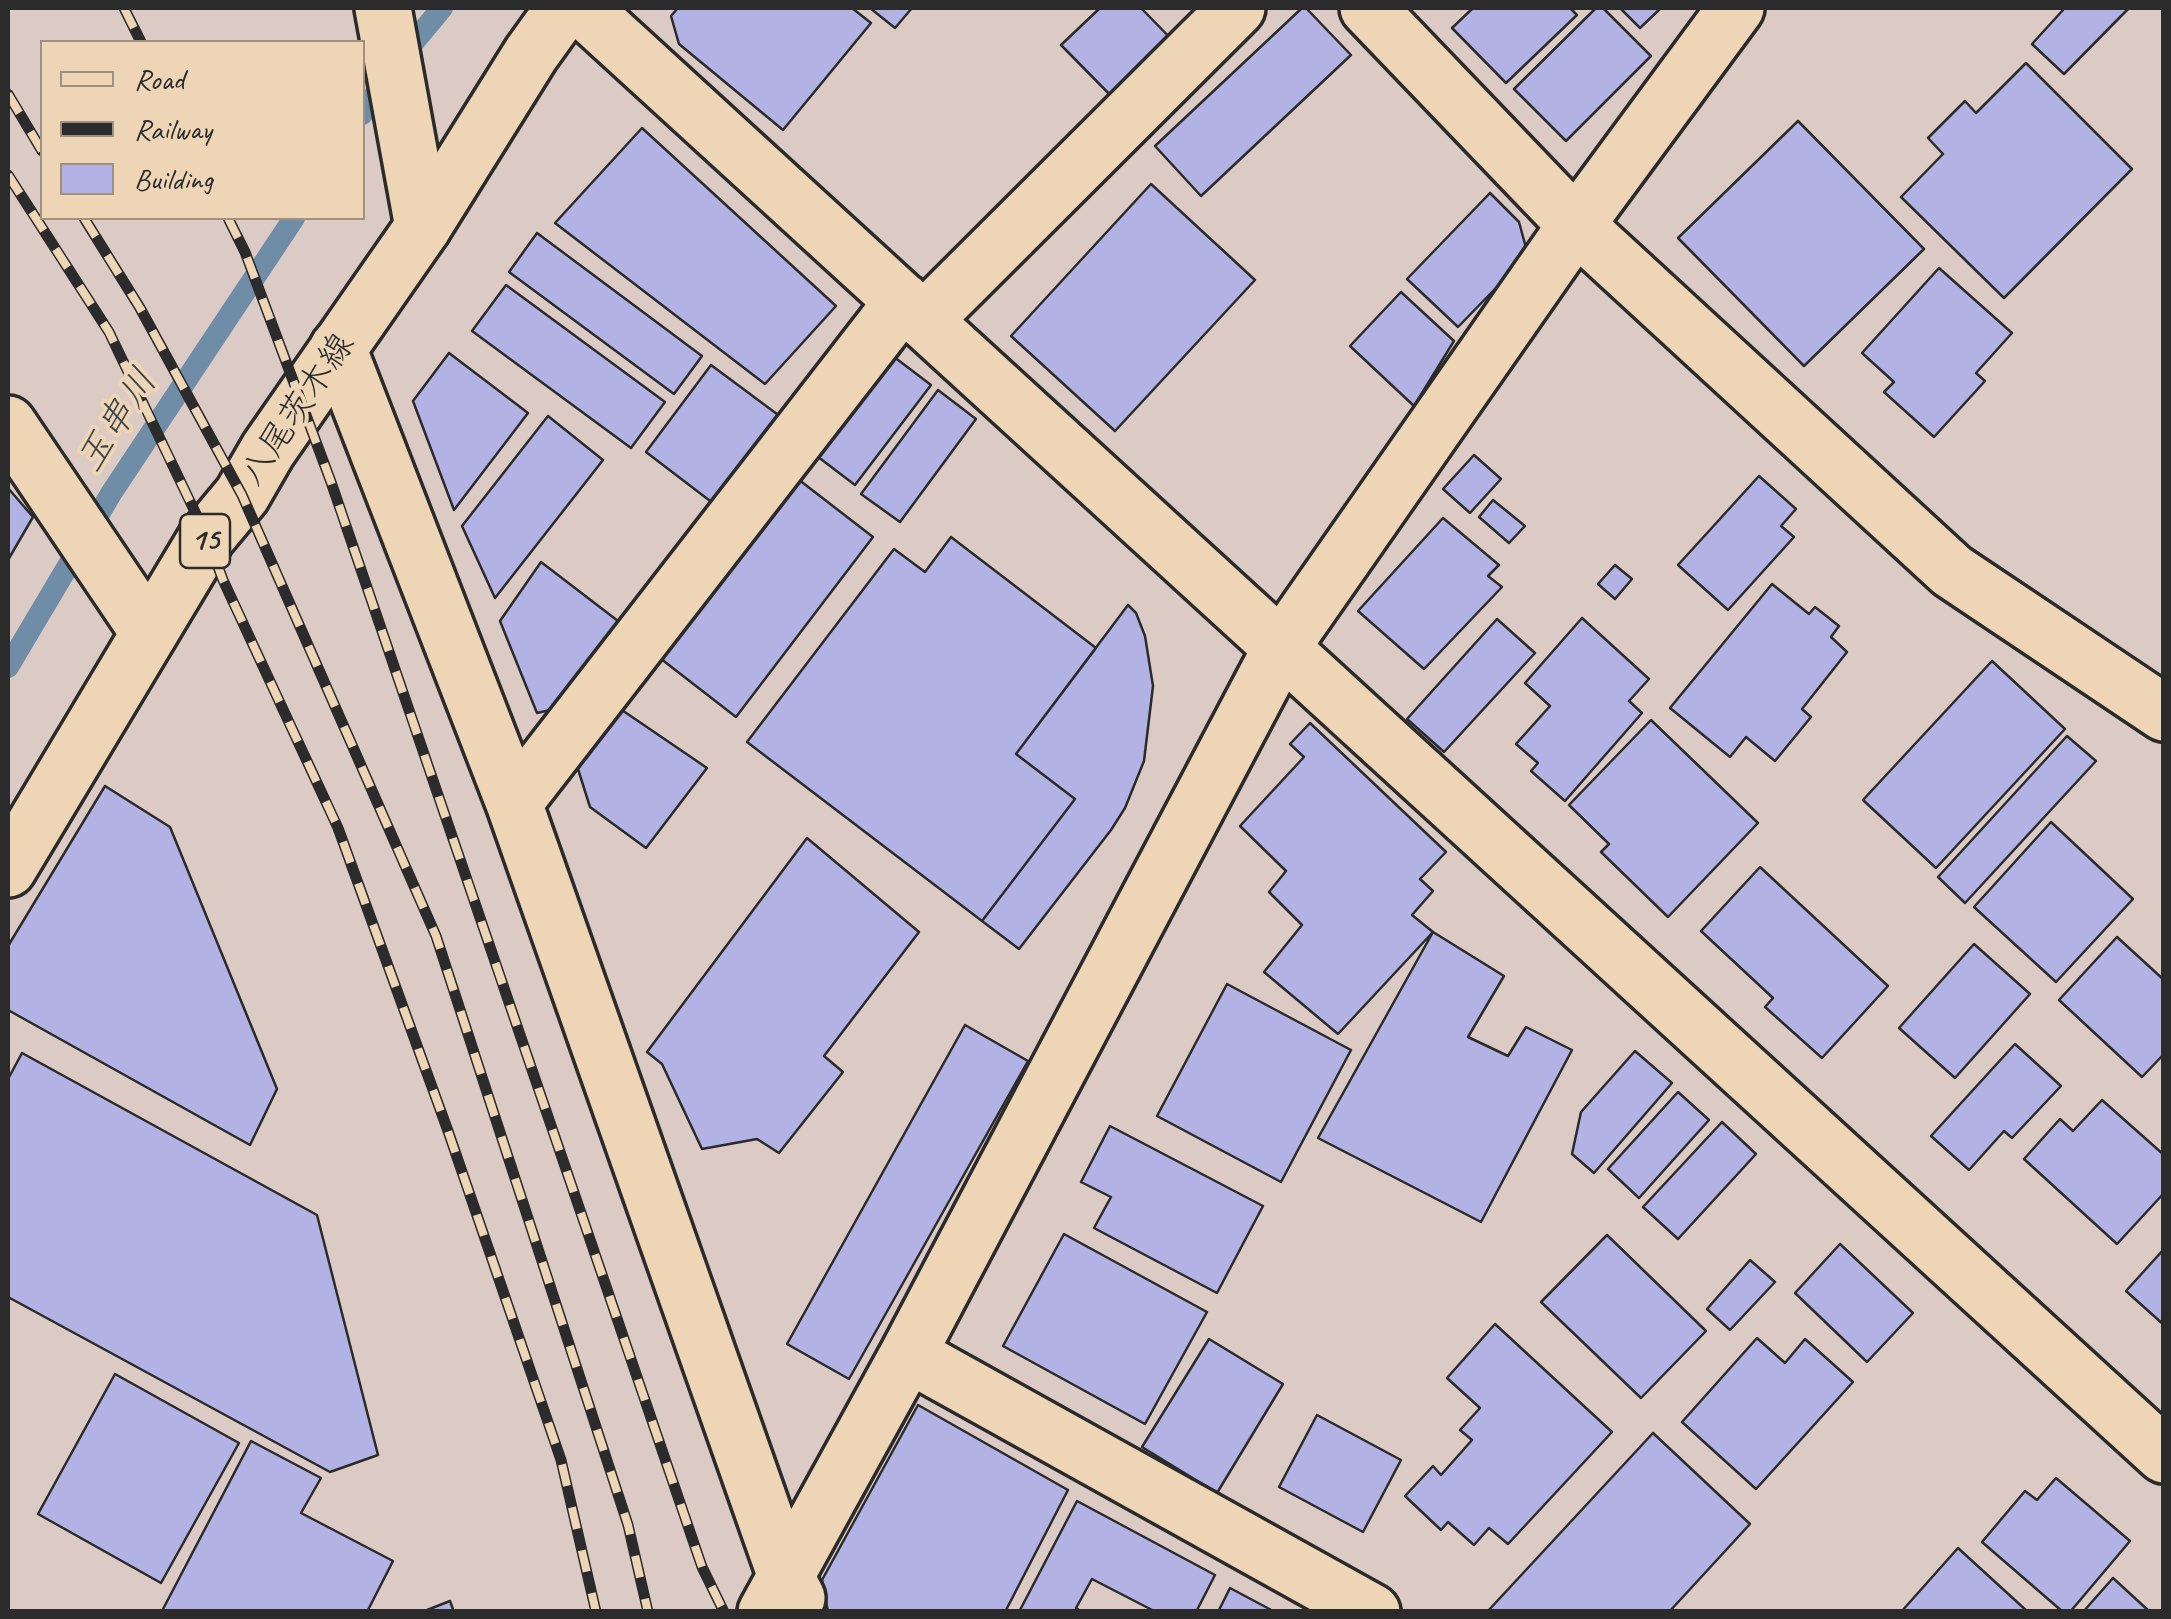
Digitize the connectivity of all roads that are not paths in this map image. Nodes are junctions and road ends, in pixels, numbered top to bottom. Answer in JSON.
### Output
{"nodes":[{"id":1,"x":383,"y":8,"type":"edge"},
{"id":2,"x":564,"y":8,"type":"edge"},
{"id":3,"x":582,"y":8,"type":"edge"},
{"id":4,"x":1237,"y":8,"type":"edge"},
{"id":5,"x":1368,"y":8,"type":"edge"},
{"id":6,"x":1736,"y":8,"type":"edge"},
{"id":7,"x":1576,"y":225,"type":"junction"},
{"id":8,"x":423,"y":226,"type":"junction"},
{"id":9,"x":913,"y":310,"type":"junction"},
{"id":10,"x":338,"y":348,"type":"junction"},
{"id":11,"x":8,"y":424,"type":"edge"},
{"id":12,"x":149,"y":633,"type":"junction"},
{"id":13,"x":1281,"y":648,"type":"junction"},
{"id":14,"x":2164,"y":713,"type":"edge"},
{"id":15,"x":514,"y":803,"type":"junction"},
{"id":16,"x":9,"y":863,"type":"edge"},
{"id":17,"x":908,"y":1354,"type":"junction"},
{"id":18,"x":2164,"y":1456,"type":"edge"},
{"id":19,"x":785,"y":1600,"type":"edge"},
{"id":20,"x":1372,"y":1612,"type":"edge"}],
"edges":[{"from":1,"to":8,"type":"street"},
{"from":2,"to":8,"type":"street","name":"八尾茨木線","number":"15"},
{"from":3,"to":9,"type":"street"},
{"from":4,"to":9,"type":"street"},
{"from":5,"to":7,"type":"street"},
{"from":6,"to":7,"type":"street"},
{"from":7,"to":13,"type":"street"},
{"from":7,"to":14,"type":"street"},
{"from":8,"to":10,"type":"street","name":"八尾茨木線","number":"15"},
{"from":9,"to":13,"type":"street"},
{"from":9,"to":15,"type":"street"},
{"from":10,"to":12,"type":"street","name":"八尾茨木線","number":"15"},
{"from":10,"to":15,"type":"street"},
{"from":11,"to":12,"type":"street"},
{"from":12,"to":16,"type":"street","name":"八尾茨木線","number":"15"},
{"from":13,"to":17,"type":"street"},
{"from":13,"to":18,"type":"street"},
{"from":15,"to":19,"type":"street"},
{"from":17,"to":19,"type":"street"},
{"from":17,"to":20,"type":"street"}]}
